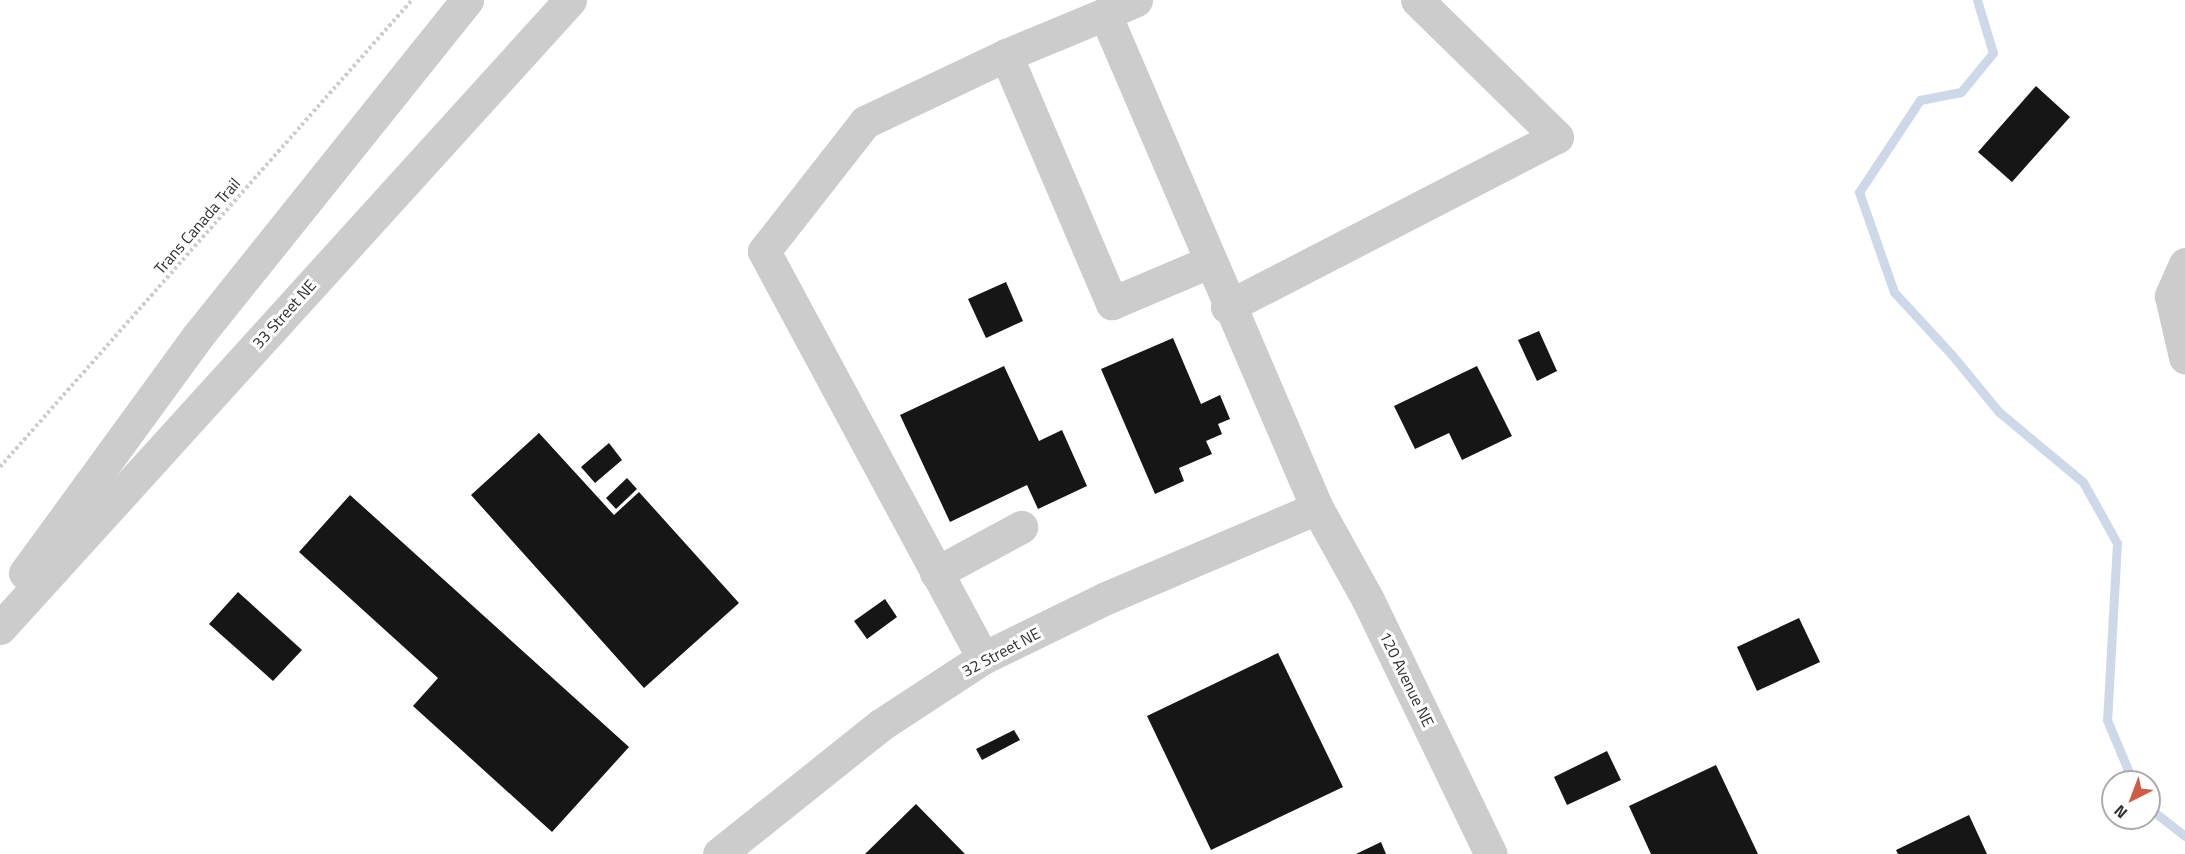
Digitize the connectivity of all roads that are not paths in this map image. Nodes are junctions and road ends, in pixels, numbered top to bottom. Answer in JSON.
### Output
{"nodes":[{"id":1,"x":467,"y":0,"type":"edge"},
{"id":2,"x":570,"y":0,"type":"edge"},
{"id":3,"x":1136,"y":0,"type":"edge"},
{"id":4,"x":1417,"y":0,"type":"edge"},
{"id":5,"x":1105,"y":14,"type":"junction"},
{"id":6,"x":1006,"y":54,"type":"junction"},
{"id":7,"x":1209,"y":262,"type":"junction"},
{"id":8,"x":2185,"y":264,"type":"edge"},
{"id":9,"x":1227,"y":307,"type":"junction"},
{"id":10,"x":2185,"y":357,"type":"edge"},
{"id":11,"x":1317,"y":508,"type":"junction"},
{"id":12,"x":1021,"y":526,"type":"dead end"},
{"id":13,"x":936,"y":573,"type":"junction"},
{"id":14,"x":0,"y":607,"type":"edge"},
{"id":15,"x":0,"y":628,"type":"edge"},
{"id":16,"x":983,"y":658,"type":"junction"},
{"id":17,"x":719,"y":854,"type":"edge"},
{"id":18,"x":1491,"y":854,"type":"edge"}],
"edges":[{"from":1,"to":14,"type":"street"},
{"from":2,"to":15,"type":"street","name":"33 Street NE"},
{"from":3,"to":5,"type":"street"},
{"from":4,"to":9,"type":"street"},
{"from":5,"to":6,"type":"street"},
{"from":5,"to":7,"type":"street","name":"120 Avenue NE"},
{"from":6,"to":7,"type":"street"},
{"from":6,"to":13,"type":"street"},
{"from":7,"to":9,"type":"street","name":"120 Avenue NE"},
{"from":8,"to":10,"type":"street"},
{"from":9,"to":11,"type":"street","name":"120 Avenue NE"},
{"from":11,"to":16,"type":"street","name":"32 Street NE"},
{"from":11,"to":18,"type":"street","name":"120 Avenue NE"},
{"from":12,"to":13,"type":"street"},
{"from":13,"to":16,"type":"street"},
{"from":16,"to":17,"type":"street","name":"32 Street NE"}]}
